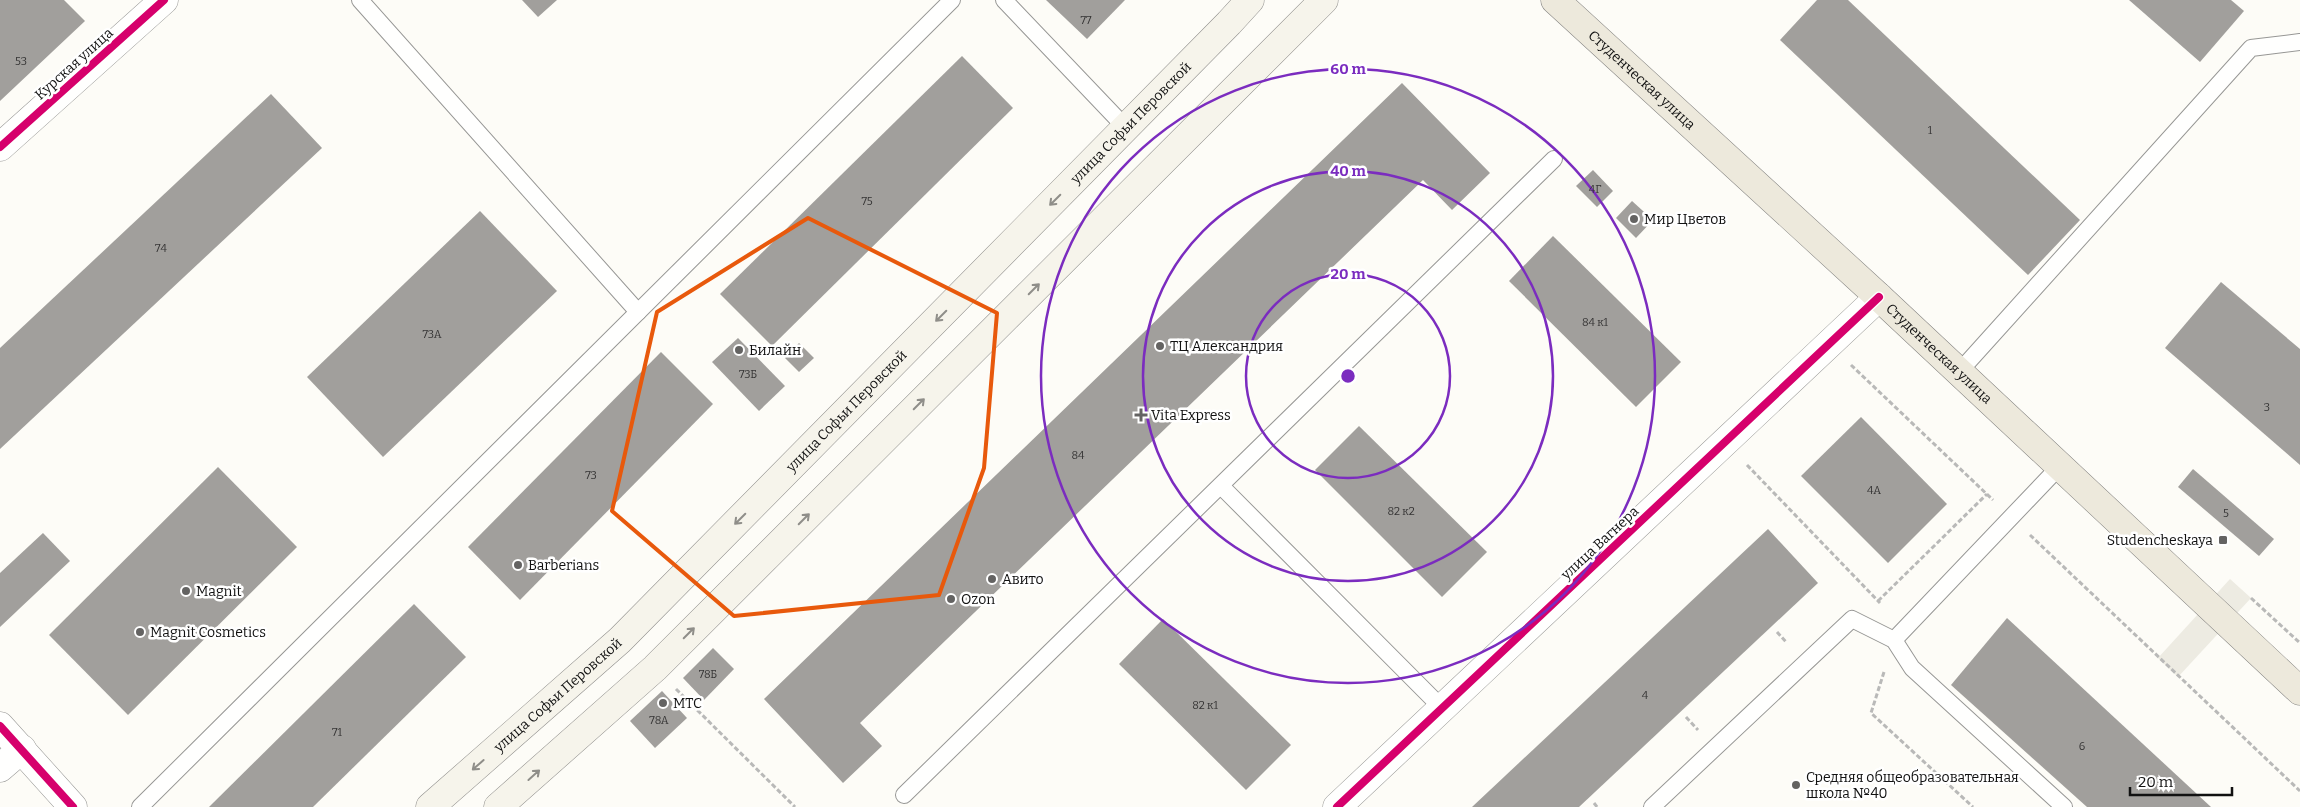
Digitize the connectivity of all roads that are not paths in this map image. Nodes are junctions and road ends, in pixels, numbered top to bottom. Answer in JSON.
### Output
{"nodes":[{"id":1,"x":164,"y":0,"type":"edge"},
{"id":2,"x":360,"y":0,"type":"edge"},
{"id":3,"x":952,"y":0,"type":"edge"},
{"id":4,"x":1004,"y":0,"type":"edge"},
{"id":5,"x":1250,"y":0,"type":"edge"},
{"id":6,"x":1324,"y":0,"type":"edge"},
{"id":7,"x":1555,"y":0,"type":"edge"},
{"id":8,"x":2300,"y":42,"type":"edge"},
{"id":9,"x":1126,"y":128,"type":"junction"},
{"id":10,"x":0,"y":147,"type":"edge"},
{"id":11,"x":1554,"y":160,"type":"dead end"},
{"id":12,"x":1879,"y":297,"type":"junction"},
{"id":13,"x":638,"y":312,"type":"junction"},
{"id":14,"x":1959,"y":372,"type":"junction"},
{"id":15,"x":2060,"y":466,"type":"junction"},
{"id":16,"x":1221,"y":486,"type":"junction"},
{"id":17,"x":1894,"y":640,"type":"junction"},
{"id":18,"x":2300,"y":691,"type":"edge"},
{"id":19,"x":1442,"y":708,"type":"junction"},
{"id":20,"x":0,"y":726,"type":"edge"},
{"id":21,"x":22,"y":749,"type":"junction"},
{"id":22,"x":0,"y":768,"type":"edge"},
{"id":23,"x":904,"y":795,"type":"dead end"},
{"id":24,"x":73,"y":807,"type":"edge"},
{"id":25,"x":140,"y":807,"type":"edge"},
{"id":26,"x":430,"y":807,"type":"edge"},
{"id":27,"x":498,"y":807,"type":"edge"},
{"id":28,"x":1337,"y":807,"type":"edge"},
{"id":29,"x":1652,"y":807,"type":"edge"},
{"id":30,"x":2064,"y":807,"type":"edge"}],
"edges":[{"from":1,"to":10,"type":"street","name":"Курская улица"},
{"from":2,"to":13,"type":"lane"},
{"from":3,"to":13,"type":"lane"},
{"from":4,"to":9,"type":"lane"},
{"from":5,"to":9,"type":"main road","name":"улица Софьи Перовской"},
{"from":27,"to":6,"type":"main road","one_way":true},
{"from":7,"to":12,"type":"main road","name":"Студенческая улица"},
{"from":8,"to":14,"type":"lane"},
{"from":9,"to":26,"type":"main road","name":"улица Софьи Перовской","one_way":true},
{"from":11,"to":16,"type":"lane"},
{"from":12,"to":14,"type":"main road","name":"Студенческая улица"},
{"from":12,"to":19,"type":"street","name":"улица Вагнера"},
{"from":13,"to":25,"type":"lane"},
{"from":14,"to":15,"type":"main road","name":"Студенческая улица"},
{"from":15,"to":17,"type":"lane"},
{"from":15,"to":18,"type":"main road","name":"Студенческая улица"},
{"from":16,"to":19,"type":"lane"},
{"from":16,"to":23,"type":"lane"},
{"from":17,"to":29,"type":"lane"},
{"from":17,"to":30,"type":"lane"},
{"from":19,"to":28,"type":"street","name":"улица Вагнера"},
{"from":20,"to":21,"type":"street"},
{"from":21,"to":22,"type":"street"},
{"from":21,"to":24,"type":"street"}]}
